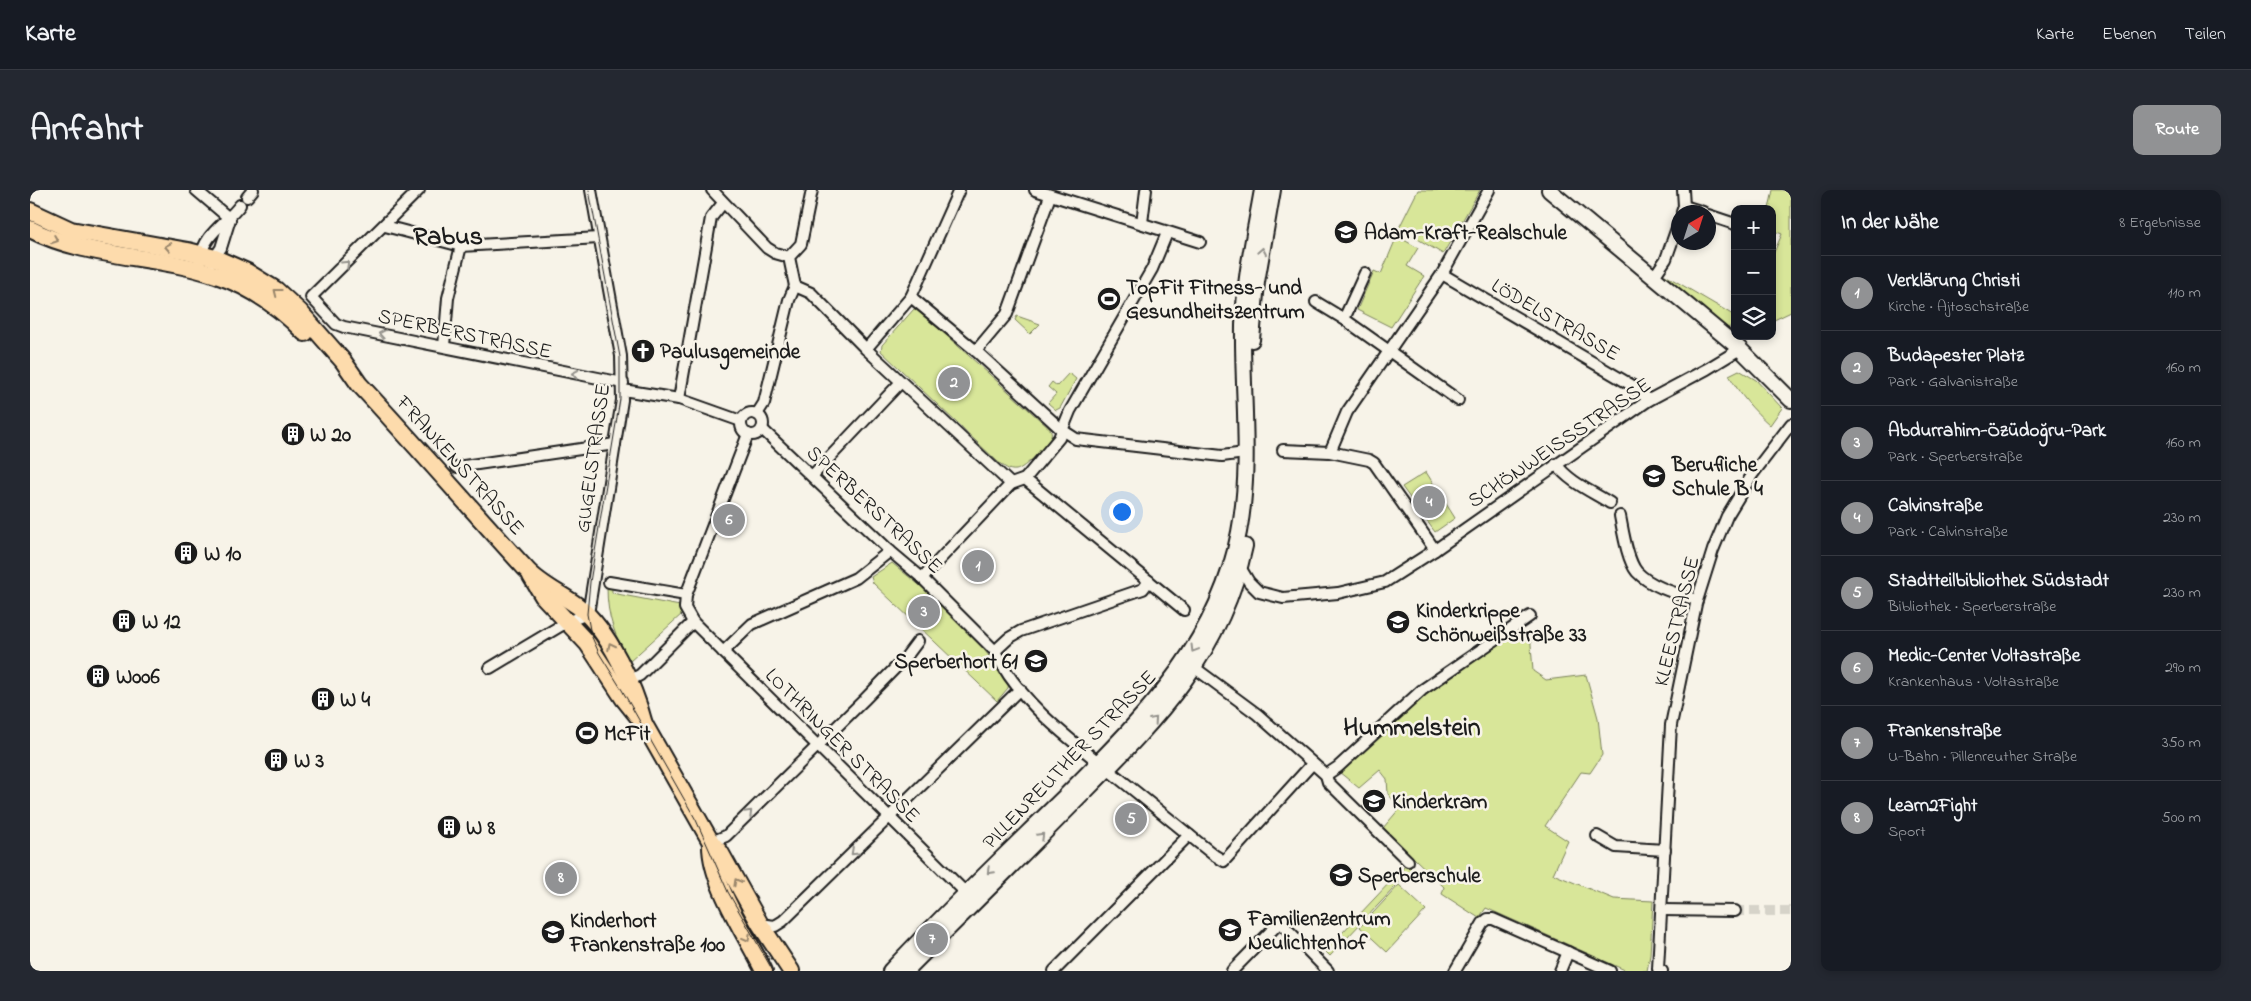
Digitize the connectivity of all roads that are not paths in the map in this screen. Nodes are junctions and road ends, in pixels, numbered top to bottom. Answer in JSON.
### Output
{"nodes":[{"id":1,"x":196,"y":190,"type":"edge"},
{"id":2,"x":419,"y":190,"type":"edge"},
{"id":3,"x":591,"y":190,"type":"edge"},
{"id":4,"x":712,"y":190,"type":"edge"},
{"id":5,"x":812,"y":190,"type":"edge"},
{"id":6,"x":960,"y":190,"type":"edge"},
{"id":7,"x":1036,"y":190,"type":"edge"},
{"id":8,"x":1146,"y":190,"type":"edge"},
{"id":9,"x":1262,"y":190,"type":"edge"},
{"id":10,"x":1273,"y":190,"type":"edge"},
{"id":11,"x":1489,"y":190,"type":"edge"},
{"id":12,"x":1550,"y":190,"type":"edge"},
{"id":13,"x":1683,"y":190,"type":"edge"},
{"id":14,"x":1050,"y":196,"type":"junction"},
{"id":15,"x":247,"y":198,"type":"edge"},
{"id":16,"x":723,"y":203,"type":"junction"},
{"id":17,"x":1683,"y":205,"type":"edge"},
{"id":18,"x":30,"y":211,"type":"edge"},
{"id":19,"x":1716,"y":218,"type":"edge"},
{"id":20,"x":230,"y":219,"type":"junction"},
{"id":21,"x":1142,"y":223,"type":"junction"},
{"id":22,"x":1731,"y":223,"type":"edge"},
{"id":23,"x":384,"y":226,"type":"junction"},
{"id":24,"x":30,"y":229,"type":"edge"},
{"id":25,"x":1167,"y":233,"type":"junction"},
{"id":26,"x":599,"y":238,"type":"junction"},
{"id":27,"x":1200,"y":242,"type":"dead end"},
{"id":28,"x":1671,"y":245,"type":"edge"},
{"id":29,"x":461,"y":246,"type":"junction"},
{"id":30,"x":789,"y":257,"type":"junction"},
{"id":31,"x":206,"y":260,"type":"junction"},
{"id":32,"x":1365,"y":273,"type":"dead end"},
{"id":33,"x":1442,"y":274,"type":"junction"},
{"id":34,"x":1653,"y":278,"type":"junction"},
{"id":35,"x":795,"y":286,"type":"junction"},
{"id":36,"x":911,"y":297,"type":"junction"},
{"id":37,"x":1316,"y":302,"type":"dead end"},
{"id":38,"x":1344,"y":318,"type":"junction"},
{"id":39,"x":444,"y":346,"type":"junction"},
{"id":40,"x":866,"y":349,"type":"junction"},
{"id":41,"x":1388,"y":349,"type":"junction"},
{"id":42,"x":1740,"y":349,"type":"junction"},
{"id":43,"x":976,"y":351,"type":"junction"},
{"id":44,"x":901,"y":382,"type":"junction"},
{"id":45,"x":623,"y":386,"type":"junction"},
{"id":46,"x":680,"y":399,"type":"junction"},
{"id":47,"x":1458,"y":400,"type":"dead end"},
{"id":48,"x":1649,"y":400,"type":"junction"},
{"id":49,"x":1791,"y":400,"type":"edge"},
{"id":50,"x":758,"y":414,"type":"junction"},
{"id":51,"x":742,"y":420,"type":"junction"},
{"id":52,"x":1791,"y":424,"type":"edge"},
{"id":53,"x":762,"y":429,"type":"junction"},
{"id":54,"x":1062,"y":430,"type":"junction"},
{"id":55,"x":748,"y":434,"type":"junction"},
{"id":56,"x":615,"y":444,"type":"junction"},
{"id":57,"x":1283,"y":450,"type":"dead end"},
{"id":58,"x":1330,"y":452,"type":"junction"},
{"id":59,"x":1245,"y":453,"type":"junction"},
{"id":60,"x":1556,"y":464,"type":"junction"},
{"id":61,"x":457,"y":466,"type":"dead end"},
{"id":62,"x":812,"y":476,"type":"junction"},
{"id":63,"x":1025,"y":479,"type":"junction"},
{"id":64,"x":1011,"y":484,"type":"junction"},
{"id":65,"x":1610,"y":502,"type":"dead end"},
{"id":66,"x":1620,"y":516,"type":"dead end"},
{"id":67,"x":1435,"y":550,"type":"junction"},
{"id":68,"x":890,"y":551,"type":"junction"},
{"id":69,"x":1240,"y":567,"type":"junction"},
{"id":70,"x":530,"y":574,"type":"junction"},
{"id":71,"x":922,"y":578,"type":"junction"},
{"id":72,"x":609,"y":582,"type":"dead end"},
{"id":73,"x":1149,"y":582,"type":"junction"},
{"id":74,"x":686,"y":595,"type":"junction"},
{"id":75,"x":1697,"y":600,"type":"junction"},
{"id":76,"x":1184,"y":610,"type":"dead end"},
{"id":77,"x":587,"y":614,"type":"junction"},
{"id":78,"x":1530,"y":616,"type":"dead end"},
{"id":79,"x":567,"y":622,"type":"junction"},
{"id":80,"x":693,"y":622,"type":"junction"},
{"id":81,"x":918,"y":641,"type":"dead end"},
{"id":82,"x":995,"y":651,"type":"junction"},
{"id":83,"x":723,"y":652,"type":"junction"},
{"id":84,"x":490,"y":668,"type":"dead end"},
{"id":85,"x":1195,"y":668,"type":"junction"},
{"id":86,"x":622,"y":684,"type":"junction"},
{"id":87,"x":1020,"y":689,"type":"junction"},
{"id":88,"x":816,"y":745,"type":"junction"},
{"id":89,"x":1312,"y":764,"type":"junction"},
{"id":90,"x":1103,"y":766,"type":"junction"},
{"id":91,"x":1326,"y":774,"type":"junction"},
{"id":92,"x":890,"y":818,"type":"junction"},
{"id":93,"x":1189,"y":835,"type":"junction"},
{"id":94,"x":1597,"y":836,"type":"dead end"},
{"id":95,"x":711,"y":842,"type":"junction"},
{"id":96,"x":1665,"y":850,"type":"junction"},
{"id":97,"x":1408,"y":861,"type":"dead end"},
{"id":98,"x":967,"y":894,"type":"junction"},
{"id":99,"x":1662,"y":910,"type":"junction"},
{"id":100,"x":1735,"y":910,"type":"tunnel mouth"},
{"id":101,"x":760,"y":924,"type":"junction"},
{"id":102,"x":1568,"y":952,"type":"junction"},
{"id":103,"x":1660,"y":970,"type":"edge"},
{"id":104,"x":764,"y":971,"type":"edge"},
{"id":105,"x":791,"y":971,"type":"edge"},
{"id":106,"x":890,"y":971,"type":"edge"},
{"id":107,"x":906,"y":971,"type":"edge"},
{"id":108,"x":1054,"y":971,"type":"edge"},
{"id":109,"x":1232,"y":971,"type":"edge"},
{"id":110,"x":1328,"y":971,"type":"edge"},
{"id":111,"x":1455,"y":971,"type":"edge"},
{"id":112,"x":1560,"y":971,"type":"edge"},
{"id":113,"x":1610,"y":971,"type":"edge"}],
"edges":[{"from":1,"to":20,"type":"street"},
{"from":2,"to":23,"type":"street"},
{"from":3,"to":26,"type":"street","name":"GUGELSTRASSE"},
{"from":4,"to":16,"type":"street"},
{"from":5,"to":30,"type":"street"},
{"from":6,"to":36,"type":"street"},
{"from":7,"to":14,"type":"street"},
{"from":8,"to":21,"type":"street"},
{"from":9,"to":59,"type":"main road","name":"PILLENREUTHER STRASSE"},
{"from":69,"to":10,"type":"main road","name":"PILLENREUTHER STRASSE","one_way":true},
{"from":11,"to":33,"type":"street"},
{"from":12,"to":34,"type":"main road"},
{"from":13,"to":17,"type":"street"},
{"from":14,"to":21,"type":"street"},
{"from":14,"to":43,"type":"street"},
{"from":15,"to":20,"type":"street"},
{"from":16,"to":30,"type":"street"},
{"from":16,"to":46,"type":"street"},
{"from":31,"to":18,"type":"main road","one_way":true},
{"from":19,"to":22,"type":"street"},
{"from":20,"to":31,"type":"street"},
{"from":20,"to":31,"type":"street"},
{"from":21,"to":25,"type":"street"},
{"from":23,"to":29,"type":"street"},
{"from":39,"to":23,"type":"street","name":"SPERBERSTRASSE","one_way":true},
{"from":24,"to":31,"type":"main road","one_way":true},
{"from":25,"to":27,"type":"street"},
{"from":25,"to":54,"type":"street"},
{"from":26,"to":29,"type":"street"},
{"from":26,"to":45,"type":"street","name":"GUGELSTRASSE"},
{"from":28,"to":34,"type":"street"},
{"from":29,"to":39,"type":"street"},
{"from":30,"to":35,"type":"street"},
{"from":31,"to":70,"type":"main road","name":"FRANKENSTRASSE"},
{"from":32,"to":38,"type":"street"},
{"from":33,"to":41,"type":"street"},
{"from":33,"to":48,"type":"street","name":"LÖDELSTRASSE"},
{"from":34,"to":42,"type":"main road"},
{"from":35,"to":40,"type":"street"},
{"from":35,"to":50,"type":"street"},
{"from":36,"to":40,"type":"street"},
{"from":36,"to":43,"type":"street"},
{"from":37,"to":38,"type":"street"},
{"from":38,"to":41,"type":"street"},
{"from":45,"to":39,"type":"street","name":"SPERBERSTRASSE","one_way":true},
{"from":40,"to":44,"type":"street"},
{"from":41,"to":47,"type":"street"},
{"from":41,"to":58,"type":"street"},
{"from":42,"to":48,"type":"street","name":"SCHÖNWEISSSTRASSE"},
{"from":42,"to":49,"type":"main road"},
{"from":43,"to":54,"type":"street"},
{"from":44,"to":62,"type":"street"},
{"from":44,"to":64,"type":"street"},
{"from":45,"to":46,"type":"street","name":"SPERBERSTRASSE"},
{"from":45,"to":56,"type":"street","name":"GUGELSTRASSE"},
{"from":46,"to":51,"type":"street","name":"SPERBERSTRASSE"},
{"from":48,"to":60,"type":"street","name":"SCHÖNWEISSSTRASSE"},
{"from":50,"to":51,"type":"street"},
{"from":50,"to":53,"type":"street"},
{"from":51,"to":55,"type":"street"},
{"from":52,"to":75,"type":"street","name":"KLEESTRASSE"},
{"from":53,"to":55,"type":"street"},
{"from":53,"to":62,"type":"street","name":"SPERBERSTRASSE"},
{"from":54,"to":59,"type":"street"},
{"from":54,"to":63,"type":"street"},
{"from":55,"to":74,"type":"street"},
{"from":56,"to":61,"type":"street"},
{"from":56,"to":77,"type":"street","name":"GUGELSTRASSE"},
{"from":57,"to":58,"type":"street"},
{"from":58,"to":67,"type":"street"},
{"from":59,"to":90,"type":"main road","name":"PILLENREUTHER STRASSE","one_way":true},
{"from":60,"to":65,"type":"street"},
{"from":60,"to":67,"type":"street","name":"SCHÖNWEISSSTRASSE"},
{"from":62,"to":68,"type":"street","name":"SPERBERSTRASSE"},
{"from":63,"to":64,"type":"street"},
{"from":63,"to":73,"type":"street"},
{"from":64,"to":71,"type":"street"},
{"from":66,"to":75,"type":"street"},
{"from":67,"to":69,"type":"street","name":"SCHÖNWEISSSTRASSE"},
{"from":68,"to":71,"type":"street","name":"SPERBERSTRASSE"},
{"from":68,"to":83,"type":"street"},
{"from":69,"to":85,"type":"main road","name":"PILLENREUTHER STRASSE"},
{"from":70,"to":77,"type":"main road","name":"FRANKENSTRASSE"},
{"from":70,"to":79,"type":"main road","name":"FRANKENSTRASSE"},
{"from":71,"to":82,"type":"street","name":"SPERBERSTRASSE"},
{"from":72,"to":74,"type":"street"},
{"from":73,"to":76,"type":"street"},
{"from":73,"to":82,"type":"street"},
{"from":74,"to":80,"type":"street"},
{"from":75,"to":96,"type":"street","name":"KLEESTRASSE"},
{"from":77,"to":79,"type":"street"},
{"from":86,"to":77,"type":"main road","name":"FRANKENSTRASSE","one_way":true},
{"from":78,"to":91,"type":"street"},
{"from":79,"to":84,"type":"street"},
{"from":79,"to":86,"type":"main road","name":"FRANKENSTRASSE"},
{"from":80,"to":83,"type":"street","name":"LOTHRINGER STRASSE"},
{"from":80,"to":86,"type":"street"},
{"from":81,"to":88,"type":"street"},
{"from":82,"to":87,"type":"street","name":"SPERBERSTRASSE"},
{"from":83,"to":88,"type":"street","name":"LOTHRINGER STRASSE"},
{"from":85,"to":89,"type":"street"},
{"from":90,"to":85,"type":"main road","name":"PILLENREUTHER STRASSE","one_way":true},
{"from":86,"to":95,"type":"main road","name":"FRANKENSTRASSE"},
{"from":87,"to":90,"type":"street","name":"SPERBERSTRASSE"},
{"from":87,"to":92,"type":"street"},
{"from":88,"to":92,"type":"street","name":"LOTHRINGER STRASSE"},
{"from":95,"to":88,"type":"street","one_way":true},
{"from":89,"to":91,"type":"street"},
{"from":89,"to":93,"type":"street","name":"SPERBERSTRASSE"},
{"from":90,"to":93,"type":"street","name":"SPERBERSTRASSE"},
{"from":90,"to":98,"type":"main road","name":"PILLENREUTHER STRASSE","one_way":true},
{"from":107,"to":90,"type":"main road","name":"PILLENREUTHER STRASSE","one_way":true},
{"from":91,"to":97,"type":"street"},
{"from":92,"to":98,"type":"street","name":"LOTHRINGER STRASSE"},
{"from":92,"to":101,"type":"street","one_way":true},
{"from":93,"to":108,"type":"street"},
{"from":94,"to":96,"type":"street"},
{"from":101,"to":95,"type":"main road","name":"FRANKENSTRASSE","one_way":true},
{"from":95,"to":104,"type":"main road","name":"FRANKENSTRASSE","one_way":true},
{"from":96,"to":99,"type":"street","name":"KLEESTRASSE"},
{"from":98,"to":106,"type":"main road","name":"PILLENREUTHER STRASSE"},
{"from":99,"to":100,"type":"street"},
{"from":99,"to":103,"type":"street","name":"KLEESTRASSE"},
{"from":101,"to":105,"type":"main road","name":"FRANKENSTRASSE"},
{"from":102,"to":111,"type":"street"},
{"from":102,"to":112,"type":"street"},
{"from":102,"to":113,"type":"street"},
{"from":109,"to":110,"type":"street"}]}
